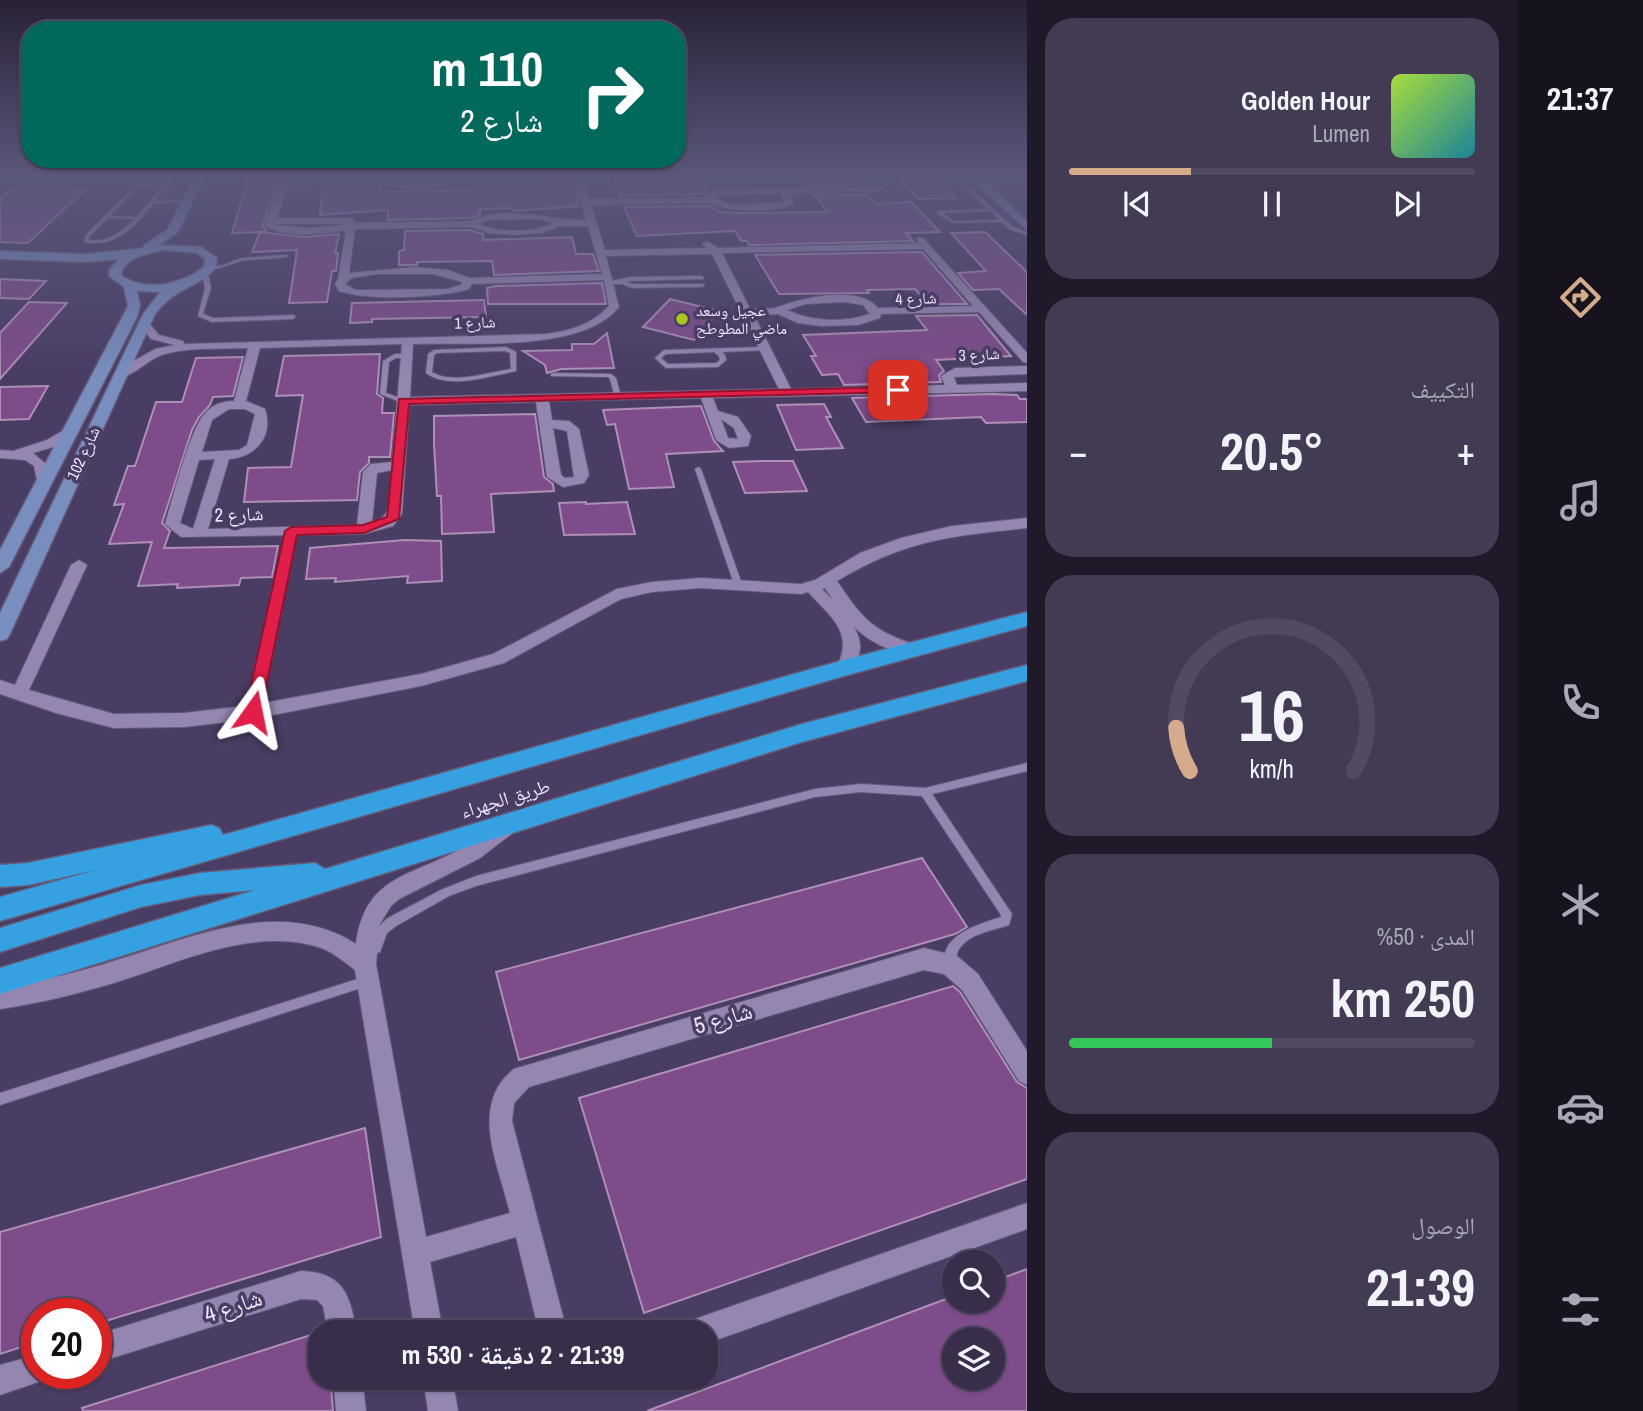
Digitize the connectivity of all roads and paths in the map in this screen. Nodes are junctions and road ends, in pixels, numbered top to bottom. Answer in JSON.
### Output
{"nodes":[{"id":1,"x":153,"y":244,"type":"edge"},
{"id":2,"x":196,"y":244,"type":"edge"},
{"id":3,"x":349,"y":244,"type":"edge"},
{"id":4,"x":598,"y":244,"type":"edge"},
{"id":5,"x":201,"y":250,"type":"junction"},
{"id":6,"x":716,"y":251,"type":"junction"},
{"id":7,"x":138,"y":253,"type":"junction"},
{"id":8,"x":601,"y":253,"type":"junction"},
{"id":9,"x":0,"y":255,"type":"edge"},
{"id":10,"x":285,"y":256,"type":"dead end"},
{"id":11,"x":0,"y":263,"type":"edge"},
{"id":12,"x":208,"y":270,"type":"junction"},
{"id":13,"x":344,"y":278,"type":"junction"},
{"id":14,"x":609,"y":280,"type":"junction"},
{"id":15,"x":468,"y":281,"type":"junction"},
{"id":16,"x":702,"y":281,"type":"dead end"},
{"id":17,"x":125,"y":283,"type":"junction"},
{"id":18,"x":183,"y":284,"type":"junction"},
{"id":19,"x":947,"y":297,"type":"dead end"},
{"id":20,"x":960,"y":297,"type":"dead end"},
{"id":21,"x":972,"y":297,"type":"junction"},
{"id":22,"x":859,"y":300,"type":"junction"},
{"id":23,"x":982,"y":309,"type":"junction"},
{"id":24,"x":780,"y":311,"type":"junction"},
{"id":25,"x":876,"y":311,"type":"junction"},
{"id":26,"x":746,"y":312,"type":"junction"},
{"id":27,"x":293,"y":317,"type":"dead end"},
{"id":28,"x":144,"y":324,"type":"junction"},
{"id":29,"x":255,"y":344,"type":"junction"},
{"id":30,"x":477,"y":344,"type":"junction"},
{"id":31,"x":193,"y":345,"type":"junction"},
{"id":32,"x":407,"y":348,"type":"junction"},
{"id":33,"x":765,"y":349,"type":"junction"},
{"id":34,"x":715,"y":350,"type":"junction"},
{"id":35,"x":1027,"y":360,"type":"edge"},
{"id":36,"x":1027,"y":370,"type":"edge"},
{"id":37,"x":120,"y":374,"type":"junction"},
{"id":38,"x":553,"y":375,"type":"dead end"},
{"id":39,"x":1027,"y":387,"type":"edge"},
{"id":40,"x":953,"y":389,"type":"junction"},
{"id":41,"x":787,"y":392,"type":"junction"},
{"id":42,"x":706,"y":394,"type":"junction"},
{"id":43,"x":618,"y":397,"type":"junction"},
{"id":44,"x":542,"y":398,"type":"junction"},
{"id":45,"x":403,"y":401,"type":"junction"},
{"id":46,"x":239,"y":404,"type":"junction"},
{"id":47,"x":714,"y":415,"type":"dead end"},
{"id":48,"x":546,"y":424,"type":"dead end"},
{"id":49,"x":74,"y":428,"type":"junction"},
{"id":50,"x":7,"y":455,"type":"edge"},
{"id":51,"x":223,"y":455,"type":"junction"},
{"id":52,"x":194,"y":456,"type":"junction"},
{"id":53,"x":398,"y":466,"type":"junction"},
{"id":54,"x":698,"y":469,"type":"dead end"},
{"id":55,"x":43,"y":482,"type":"junction"},
{"id":56,"x":1027,"y":523,"type":"edge"},
{"id":57,"x":364,"y":529,"type":"junction"},
{"id":58,"x":291,"y":531,"type":"junction"},
{"id":59,"x":199,"y":534,"type":"junction"},
{"id":60,"x":79,"y":565,"type":"dead end"},
{"id":61,"x":0,"y":567,"type":"edge"},
{"id":62,"x":828,"y":580,"type":"junction"},
{"id":63,"x":738,"y":584,"type":"junction"},
{"id":64,"x":812,"y":587,"type":"junction"},
{"id":65,"x":1027,"y":619,"type":"edge"},
{"id":66,"x":0,"y":634,"type":"edge"},
{"id":67,"x":910,"y":649,"type":"junction"},
{"id":68,"x":844,"y":668,"type":"junction"},
{"id":69,"x":1027,"y":673,"type":"edge"},
{"id":70,"x":1027,"y":681,"type":"edge"},
{"id":71,"x":0,"y":687,"type":"edge"},
{"id":72,"x":960,"y":691,"type":"junction"},
{"id":73,"x":19,"y":694,"type":"junction"},
{"id":74,"x":253,"y":712,"type":"junction"},
{"id":75,"x":1027,"y":767,"type":"edge"},
{"id":76,"x":415,"y":789,"type":"junction"},
{"id":77,"x":925,"y":792,"type":"junction"},
{"id":78,"x":514,"y":820,"type":"junction"},
{"id":79,"x":357,"y":870,"type":"junction"},
{"id":80,"x":0,"y":876,"type":"edge"},
{"id":81,"x":0,"y":909,"type":"edge"},
{"id":82,"x":0,"y":940,"type":"edge"},
{"id":83,"x":949,"y":964,"type":"junction"},
{"id":84,"x":367,"y":972,"type":"junction"},
{"id":85,"x":0,"y":981,"type":"edge"},
{"id":86,"x":0,"y":998,"type":"edge"},
{"id":87,"x":1026,"y":1070,"type":"edge"},
{"id":88,"x":0,"y":1099,"type":"edge"},
{"id":89,"x":1027,"y":1216,"type":"edge"},
{"id":90,"x":523,"y":1222,"type":"junction"},
{"id":91,"x":415,"y":1253,"type":"junction"},
{"id":92,"x":340,"y":1320,"type":"edge"},
{"id":93,"x":427,"y":1320,"type":"edge"},
{"id":94,"x":550,"y":1320,"type":"edge"},
{"id":95,"x":718,"y":1325,"type":"edge"},
{"id":96,"x":112,"y":1344,"type":"edge"},
{"id":97,"x":21,"y":1373,"type":"edge"},
{"id":98,"x":0,"y":1380,"type":"edge"},
{"id":99,"x":349,"y":1390,"type":"edge"},
{"id":100,"x":439,"y":1390,"type":"edge"},
{"id":101,"x":351,"y":1411,"type":"edge"},
{"id":102,"x":443,"y":1411,"type":"edge"}],
"edges":[{"from":1,"to":7,"type":"street"},
{"from":2,"to":5,"type":"street"},
{"from":3,"to":13,"type":"street"},
{"from":4,"to":8,"type":"street","name":"شارع 1"},
{"from":5,"to":7,"type":"street"},
{"from":5,"to":12,"type":"street"},
{"from":6,"to":8,"type":"street","name":"شارع 3"},
{"from":6,"to":21,"type":"street","name":"شارع 3"},
{"from":6,"to":26,"type":"street"},
{"from":7,"to":9,"type":"street"},
{"from":7,"to":17,"type":"street"},
{"from":8,"to":14,"type":"street","name":"شارع 1"},
{"from":10,"to":12,"type":"lane"},
{"from":11,"to":17,"type":"street"},
{"from":12,"to":18,"type":"street"},
{"from":12,"to":27,"type":"lane"},
{"from":13,"to":15,"type":"street"},
{"from":13,"to":15,"type":"street"},
{"from":14,"to":15,"type":"street"},
{"from":14,"to":16,"type":"lane"},
{"from":14,"to":30,"type":"street","name":"شارع 1"},
{"from":17,"to":18,"type":"street"},
{"from":17,"to":49,"type":"street","name":"شارع 102"},
{"from":18,"to":28,"type":"street","name":"شارع 102"},
{"from":19,"to":22,"type":"street","name":"شارع 4"},
{"from":20,"to":21,"type":"street","name":"شارع 4"},
{"from":21,"to":23,"type":"street","name":"شارع 3"},
{"from":22,"to":24,"type":"street","name":"شارع 4"},
{"from":22,"to":25,"type":"street","name":"شارع 4"},
{"from":23,"to":25,"type":"street","name":"شارع 4"},
{"from":23,"to":35,"type":"street","name":"شارع 3"},
{"from":24,"to":25,"type":"street","name":"شارع 4"},
{"from":24,"to":26,"type":"street","name":"شارع 4"},
{"from":26,"to":33,"type":"street"},
{"from":28,"to":31,"type":"street","name":"شارع 1"},
{"from":28,"to":37,"type":"street","name":"شارع 102"},
{"from":29,"to":31,"type":"street","name":"شارع 1"},
{"from":29,"to":32,"type":"street","name":"شارع 1"},
{"from":29,"to":46,"type":"street"},
{"from":30,"to":30,"type":"lane"},
{"from":30,"to":32,"type":"street","name":"شارع 1"},
{"from":31,"to":37,"type":"street","name":"شارع 1"},
{"from":32,"to":45,"type":"street","name":"شارع 2"},
{"from":32,"to":45,"type":"lane"},
{"from":33,"to":34,"type":"lane"},
{"from":33,"to":41,"type":"street"},
{"from":34,"to":34,"type":"lane"},
{"from":36,"to":40,"type":"street","name":"شارع 3"},
{"from":37,"to":66,"type":"street","name":"شارع 102"},
{"from":38,"to":43,"type":"lane"},
{"from":39,"to":40,"type":"street","name":"شارع 3"},
{"from":40,"to":41,"type":"street","name":"شارع 3"},
{"from":41,"to":42,"type":"street","name":"شارع 3"},
{"from":42,"to":43,"type":"street","name":"شارع 3"},
{"from":42,"to":47,"type":"street"},
{"from":43,"to":44,"type":"street","name":"شارع 3"},
{"from":44,"to":45,"type":"street","name":"شارع 3"},
{"from":44,"to":48,"type":"street"},
{"from":45,"to":53,"type":"street","name":"شارع 2"},
{"from":46,"to":51,"type":"street"},
{"from":46,"to":52,"type":"street","name":"شارع 2"},
{"from":49,"to":50,"type":"street"},
{"from":49,"to":55,"type":"street","name":"شارع 102"},
{"from":50,"to":55,"type":"street"},
{"from":51,"to":52,"type":"street"},
{"from":51,"to":59,"type":"street","name":"شارع 2"},
{"from":52,"to":59,"type":"street","name":"شارع 2"},
{"from":53,"to":57,"type":"street","name":"شارع 2"},
{"from":53,"to":57,"type":"street"},
{"from":54,"to":63,"type":"lane"},
{"from":55,"to":61,"type":"street","name":"شارع 102"},
{"from":56,"to":62,"type":"street"},
{"from":57,"to":58,"type":"street","name":"شارع 2"},
{"from":58,"to":59,"type":"street","name":"شارع 2"},
{"from":58,"to":74,"type":"lane"},
{"from":60,"to":73,"type":"street"},
{"from":62,"to":64,"type":"street"},
{"from":62,"to":67,"type":"street"},
{"from":63,"to":64,"type":"street"},
{"from":63,"to":74,"type":"street"},
{"from":64,"to":68,"type":"street"},
{"from":65,"to":67,"type":"highway","name":"طريق الجهراء"},
{"from":67,"to":68,"type":"highway","name":"طريق الجهراء"},
{"from":68,"to":76,"type":"highway","name":"طريق الجهراء"},
{"from":69,"to":72,"type":"highway","name":"طريق الجهراء"},
{"from":70,"to":72,"type":"highway"},
{"from":71,"to":73,"type":"street"},
{"from":72,"to":78,"type":"highway","name":"طريق الجهراء"},
{"from":73,"to":74,"type":"street"},
{"from":75,"to":77,"type":"lane"},
{"from":76,"to":80,"type":"highway"},
{"from":76,"to":81,"type":"highway","name":"طريق الجهراء"},
{"from":77,"to":83,"type":"lane"},
{"from":77,"to":84,"type":"lane"},
{"from":78,"to":79,"type":"highway","name":"طريق الجهراء"},
{"from":78,"to":84,"type":"street"},
{"from":79,"to":82,"type":"highway"},
{"from":79,"to":85,"type":"highway","name":"طريق الجهراء"},
{"from":83,"to":87,"type":"street"},
{"from":83,"to":90,"type":"street","name":"شارع 5"},
{"from":84,"to":86,"type":"street"},
{"from":84,"to":88,"type":"lane"},
{"from":84,"to":91,"type":"street"},
{"from":89,"to":95,"type":"street"},
{"from":90,"to":91,"type":"street"},
{"from":90,"to":94,"type":"street","name":"شارع 5"},
{"from":91,"to":93,"type":"street"},
{"from":92,"to":96,"type":"street","name":"شارع 4"},
{"from":97,"to":98,"type":"street"},
{"from":99,"to":101,"type":"street"},
{"from":100,"to":102,"type":"street"}]}
